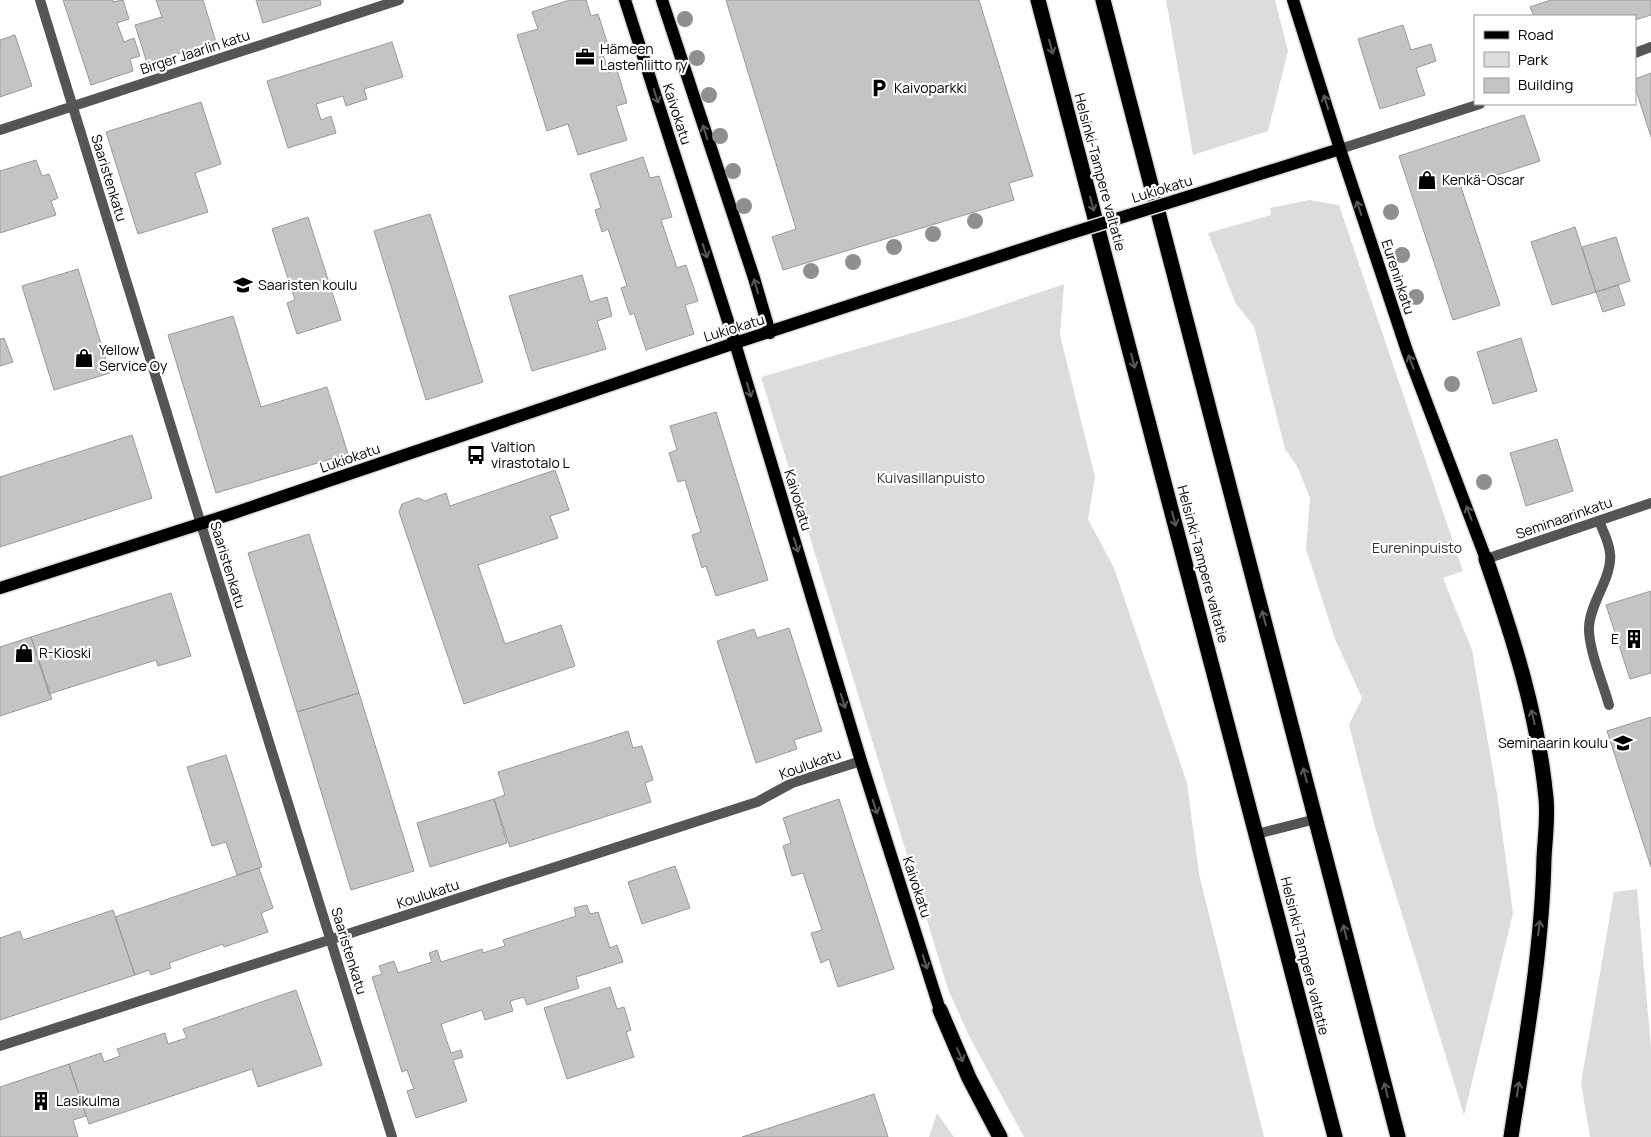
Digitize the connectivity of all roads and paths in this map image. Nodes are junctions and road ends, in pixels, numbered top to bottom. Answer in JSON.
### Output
{"nodes":[{"id":1,"x":40,"y":0,"type":"edge"},
{"id":2,"x":399,"y":0,"type":"edge"},
{"id":3,"x":625,"y":0,"type":"edge"},
{"id":4,"x":662,"y":0,"type":"edge"},
{"id":5,"x":1038,"y":0,"type":"edge"},
{"id":6,"x":1103,"y":0,"type":"edge"},
{"id":7,"x":1294,"y":0,"type":"edge"},
{"id":8,"x":1651,"y":47,"type":"edge"},
{"id":9,"x":1636,"y":53,"type":"edge"},
{"id":10,"x":1477,"y":105,"type":"edge"},
{"id":11,"x":73,"y":106,"type":"junction"},
{"id":12,"x":0,"y":130,"type":"edge"},
{"id":13,"x":1340,"y":149,"type":"junction"},
{"id":14,"x":770,"y":333,"type":"junction"},
{"id":15,"x":735,"y":343,"type":"junction"},
{"id":16,"x":1651,"y":503,"type":"edge"},
{"id":17,"x":1599,"y":520,"type":"junction"},
{"id":18,"x":201,"y":524,"type":"junction"},
{"id":19,"x":1486,"y":559,"type":"junction"},
{"id":20,"x":0,"y":588,"type":"edge"},
{"id":21,"x":1609,"y":705,"type":"dead end"},
{"id":22,"x":861,"y":761,"type":"junction"},
{"id":23,"x":1316,"y":819,"type":"junction"},
{"id":24,"x":1257,"y":834,"type":"junction"},
{"id":25,"x":331,"y":940,"type":"junction"},
{"id":26,"x":940,"y":1010,"type":"joint"},
{"id":27,"x":0,"y":1046,"type":"edge"},
{"id":28,"x":392,"y":1137,"type":"edge"},
{"id":29,"x":1000,"y":1137,"type":"edge"},
{"id":30,"x":1335,"y":1137,"type":"edge"},
{"id":31,"x":1398,"y":1137,"type":"edge"},
{"id":32,"x":1510,"y":1137,"type":"edge"}],
"edges":[{"from":1,"to":11,"type":"street","name":"Saaristenkatu"},
{"from":2,"to":11,"type":"street","name":"Birger Jaarlin katu"},
{"from":3,"to":15,"type":"main road","name":"Kaivokatu","one_way":true},
{"from":14,"to":4,"type":"main road","name":"Kaivokatu","one_way":true},
{"from":5,"to":24,"type":"highway","name":"Helsinki-Tampere valtatie","one_way":true},
{"from":23,"to":6,"type":"highway","one_way":true},
{"from":13,"to":7,"type":"main road","name":"Eureninkatu","one_way":true},
{"from":8,"to":9,"type":"street"},
{"from":10,"to":13,"type":"street","name":"Lukiokatu"},
{"from":11,"to":12,"type":"street","name":"Birger Jaarlin katu"},
{"from":11,"to":18,"type":"street","name":"Saaristenkatu"},
{"from":13,"to":14,"type":"main road","name":"Lukiokatu","bridge":true},
{"from":19,"to":13,"type":"main road","name":"Eureninkatu","one_way":true},
{"from":14,"to":15,"type":"main road","name":"Lukiokatu"},
{"from":15,"to":18,"type":"main road","name":"Lukiokatu"},
{"from":15,"to":22,"type":"main road","name":"Kaivokatu","one_way":true},
{"from":16,"to":17,"type":"street","name":"Seminaarinkatu"},
{"from":17,"to":19,"type":"street","name":"Seminaarinkatu"},
{"from":17,"to":21,"type":"street"},
{"from":18,"to":20,"type":"main road","name":"Lukiokatu"},
{"from":18,"to":25,"type":"street","name":"Saaristenkatu"},
{"from":32,"to":19,"type":"highway","one_way":true},
{"from":22,"to":25,"type":"street","name":"Koulukatu"},
{"from":22,"to":26,"type":"main road","name":"Kaivokatu","one_way":true},
{"from":23,"to":24,"type":"street"},
{"from":31,"to":23,"type":"highway","one_way":true},
{"from":24,"to":30,"type":"highway","name":"Helsinki-Tampere valtatie"},
{"from":25,"to":27,"type":"street","name":"Koulukatu"},
{"from":25,"to":28,"type":"street","name":"Saaristenkatu"},
{"from":26,"to":29,"type":"highway","one_way":true}]}
